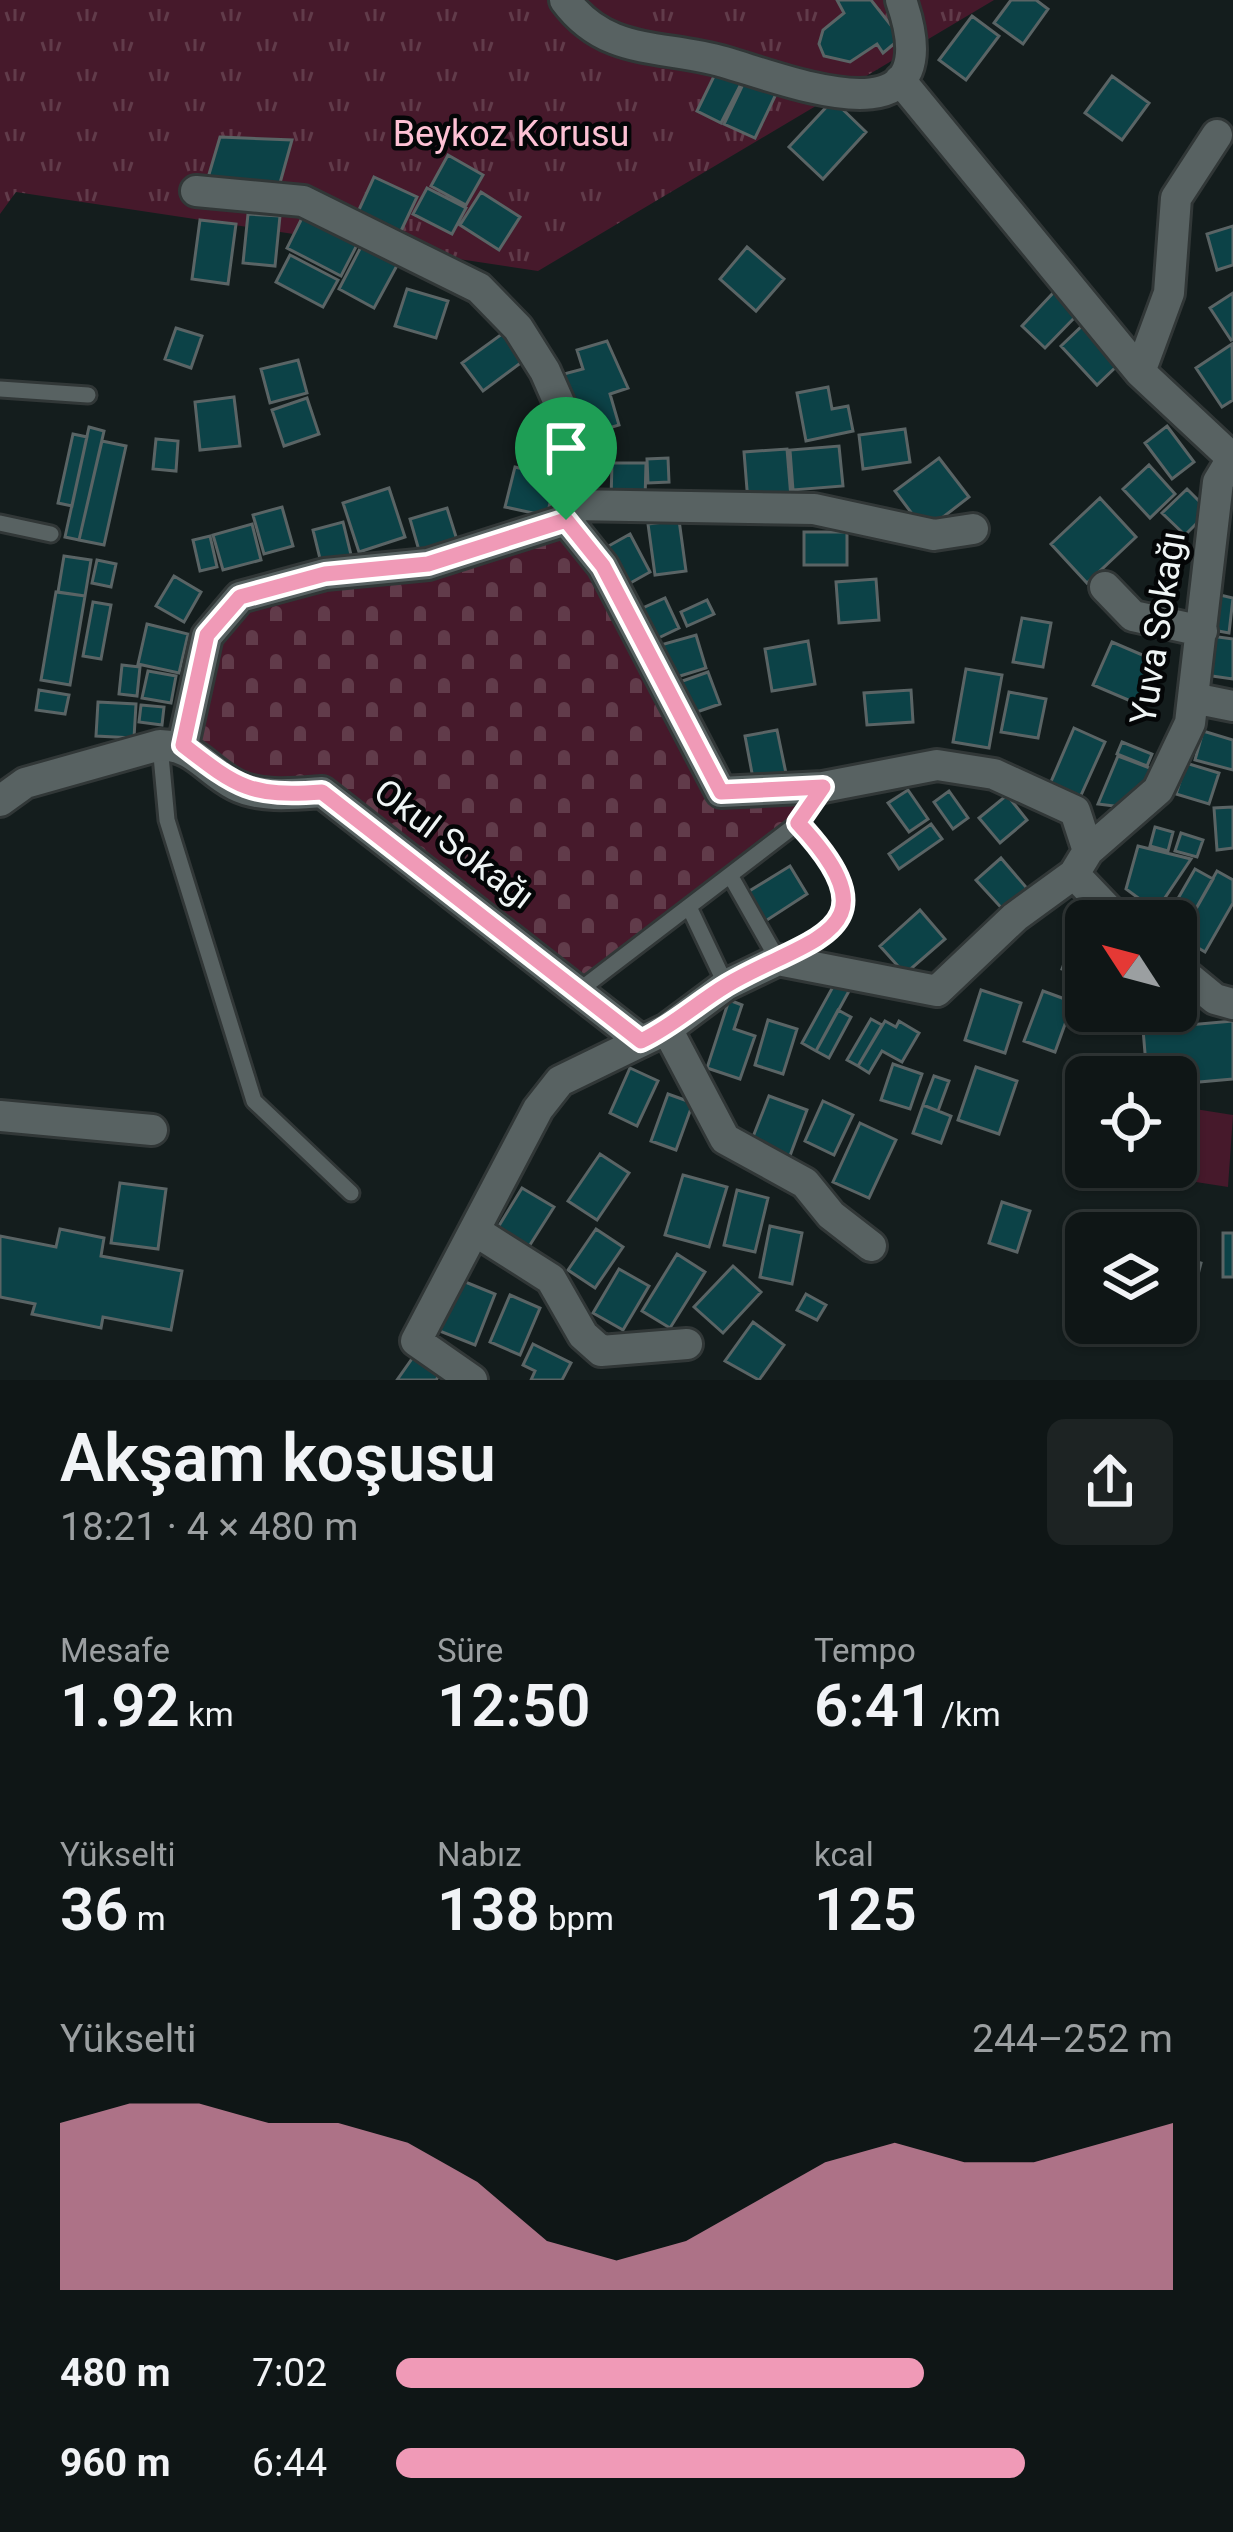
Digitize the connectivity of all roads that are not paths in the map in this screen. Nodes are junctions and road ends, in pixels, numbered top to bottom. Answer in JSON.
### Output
{"nodes":[{"id":1,"x":566,"y":0,"type":"edge"},
{"id":2,"x":901,"y":0,"type":"edge"},
{"id":3,"x":900,"y":80,"type":"junction"},
{"id":4,"x":1217,"y":135,"type":"dead end"},
{"id":5,"x":196,"y":191,"type":"dead end"},
{"id":6,"x":1140,"y":372,"type":"junction"},
{"id":7,"x":0,"y":389,"type":"edge"},
{"id":8,"x":88,"y":395,"type":"dead end"},
{"id":9,"x":1233,"y":457,"type":"edge"},
{"id":10,"x":568,"y":513,"type":"junction"},
{"id":11,"x":0,"y":524,"type":"edge"},
{"id":12,"x":973,"y":529,"type":"dead end"},
{"id":13,"x":51,"y":534,"type":"dead end"},
{"id":14,"x":1222,"y":584,"type":"edge"},
{"id":15,"x":1105,"y":587,"type":"dead end"},
{"id":16,"x":1202,"y":632,"type":"junction"},
{"id":17,"x":1193,"y":698,"type":"junction"},
{"id":18,"x":1233,"y":706,"type":"edge"},
{"id":19,"x":172,"y":745,"type":"junction"},
{"id":20,"x":823,"y":787,"type":"junction"},
{"id":21,"x":0,"y":801,"type":"edge"},
{"id":22,"x":798,"y":823,"type":"junction"},
{"id":23,"x":1081,"y":863,"type":"junction"},
{"id":24,"x":730,"y":875,"type":"junction"},
{"id":25,"x":1105,"y":900,"type":"edge"},
{"id":26,"x":689,"y":907,"type":"junction"},
{"id":27,"x":778,"y":960,"type":"junction"},
{"id":28,"x":1197,"y":984,"type":"edge"},
{"id":29,"x":726,"y":986,"type":"junction"},
{"id":30,"x":581,"y":989,"type":"junction"},
{"id":31,"x":1233,"y":1004,"type":"edge"},
{"id":32,"x":654,"y":1035,"type":"junction"},
{"id":33,"x":0,"y":1116,"type":"edge"},
{"id":34,"x":152,"y":1130,"type":"dead end"},
{"id":35,"x":352,"y":1193,"type":"dead end"},
{"id":36,"x":477,"y":1232,"type":"junction"},
{"id":37,"x":871,"y":1246,"type":"dead end"},
{"id":38,"x":687,"y":1344,"type":"dead end"},
{"id":39,"x":472,"y":1380,"type":"edge"}],
"edges":[{"from":1,"to":3,"type":"street"},
{"from":2,"to":3,"type":"street"},
{"from":3,"to":6,"type":"street"},
{"from":4,"to":6,"type":"street"},
{"from":5,"to":10,"type":"street"},
{"from":6,"to":9,"type":"street"},
{"from":7,"to":8,"type":"lane"},
{"from":9,"to":14,"type":"street","name":"Yuva Sokağı"},
{"from":10,"to":12,"type":"street"},
{"from":10,"to":19,"type":"street"},
{"from":10,"to":20,"type":"street"},
{"from":11,"to":13,"type":"lane"},
{"from":14,"to":16,"type":"street","name":"Yuva Sokağı"},
{"from":15,"to":16,"type":"street"},
{"from":16,"to":17,"type":"street","name":"Yuva Sokağı"},
{"from":17,"to":18,"type":"street"},
{"from":17,"to":23,"type":"street","name":"Yuva Sokağı"},
{"from":19,"to":21,"type":"street"},
{"from":19,"to":30,"type":"street","name":"Okul Sokağı"},
{"from":19,"to":35,"type":"lane"},
{"from":20,"to":22,"type":"lane"},
{"from":20,"to":23,"type":"street"},
{"from":22,"to":24,"type":"lane"},
{"from":22,"to":27,"type":"lane"},
{"from":23,"to":25,"type":"street"},
{"from":23,"to":27,"type":"street","name":"Yuva Sokağı"},
{"from":24,"to":26,"type":"lane"},
{"from":24,"to":27,"type":"lane"},
{"from":26,"to":29,"type":"lane"},
{"from":26,"to":30,"type":"lane"},
{"from":27,"to":29,"type":"street"},
{"from":28,"to":31,"type":"street"},
{"from":29,"to":32,"type":"street"},
{"from":30,"to":32,"type":"street","name":"Okul Sokağı"},
{"from":32,"to":36,"type":"street"},
{"from":32,"to":37,"type":"street"},
{"from":33,"to":34,"type":"street"},
{"from":36,"to":38,"type":"street"},
{"from":36,"to":39,"type":"street"}]}
